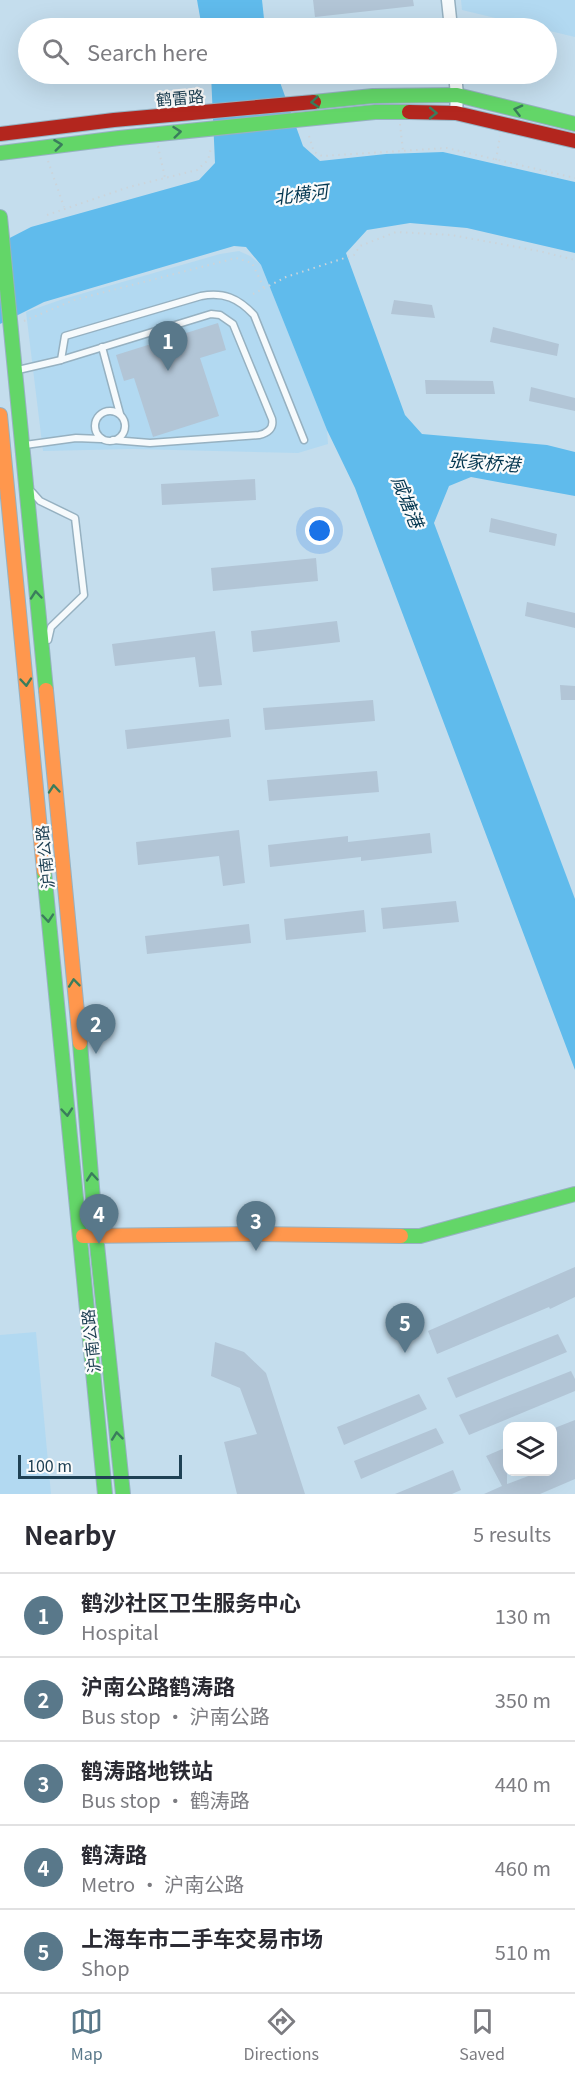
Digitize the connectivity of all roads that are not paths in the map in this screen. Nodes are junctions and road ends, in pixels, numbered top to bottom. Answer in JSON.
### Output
{"nodes":[{"id":1,"x":448,"y":0,"type":"edge"},
{"id":2,"x":450,"y":18,"type":"edge"},
{"id":3,"x":456,"y":84,"type":"edge"},
{"id":4,"x":457,"y":95,"type":"junction"},
{"id":5,"x":456,"y":113,"type":"junction"},
{"id":6,"x":575,"y":124,"type":"edge"},
{"id":7,"x":0,"y":134,"type":"edge"},
{"id":8,"x":575,"y":141,"type":"edge"},
{"id":9,"x":0,"y":153,"type":"edge"},
{"id":10,"x":0,"y":217,"type":"edge"},
{"id":11,"x":102,"y":347,"type":"junction"},
{"id":12,"x":61,"y":360,"type":"junction"},
{"id":13,"x":15,"y":371,"type":"junction"},
{"id":14,"x":120,"y":414,"type":"junction"},
{"id":15,"x":0,"y":415,"type":"edge"},
{"id":16,"x":103,"y":439,"type":"junction"},
{"id":17,"x":113,"y":440,"type":"junction"},
{"id":18,"x":304,"y":440,"type":"dead end"},
{"id":19,"x":22,"y":445,"type":"junction"},
{"id":20,"x":25,"y":484,"type":"junction"},
{"id":21,"x":42,"y":661,"type":"junction"},
{"id":22,"x":575,"y":1194,"type":"edge"},
{"id":23,"x":96,"y":1235,"type":"junction"},
{"id":24,"x":79,"y":1237,"type":"junction"},
{"id":25,"x":105,"y":1494,"type":"edge"},
{"id":26,"x":123,"y":1494,"type":"edge"}],
"edges":[{"from":1,"to":2,"type":"street"},
{"from":3,"to":4,"type":"street"},
{"from":4,"to":5,"type":"street"},
{"from":6,"to":4,"type":"main road","name":"鹤雷路","one_way":true},
{"from":4,"to":7,"type":"main road","name":"鹤雷路","one_way":true},
{"from":5,"to":8,"type":"main road","name":"鹤雷路"},
{"from":9,"to":5,"type":"main road","name":"鹤雷路","one_way":true},
{"from":10,"to":13,"type":"main road","name":"沪南公路"},
{"from":11,"to":12,"type":"lane"},
{"from":11,"to":14,"type":"lane"},
{"from":11,"to":17,"type":"lane"},
{"from":12,"to":13,"type":"lane"},
{"from":12,"to":18,"type":"lane"},
{"from":13,"to":19,"type":"main road","name":"沪南公路"},
{"from":14,"to":16,"type":"lane"},
{"from":14,"to":17,"type":"lane"},
{"from":15,"to":24,"type":"main road","name":"沪南公路","one_way":true},
{"from":16,"to":17,"type":"lane"},
{"from":16,"to":19,"type":"lane"},
{"from":19,"to":20,"type":"main road","name":"沪南公路"},
{"from":21,"to":20,"type":"main road","name":"沪南公路","one_way":true},
{"from":20,"to":21,"type":"lane"},
{"from":23,"to":21,"type":"main road","name":"沪南公路","one_way":true},
{"from":22,"to":23,"type":"main road"},
{"from":23,"to":24,"type":"main road"},
{"from":26,"to":23,"type":"main road","name":"沪南公路","one_way":true},
{"from":24,"to":25,"type":"main road","name":"沪南公路"}]}
